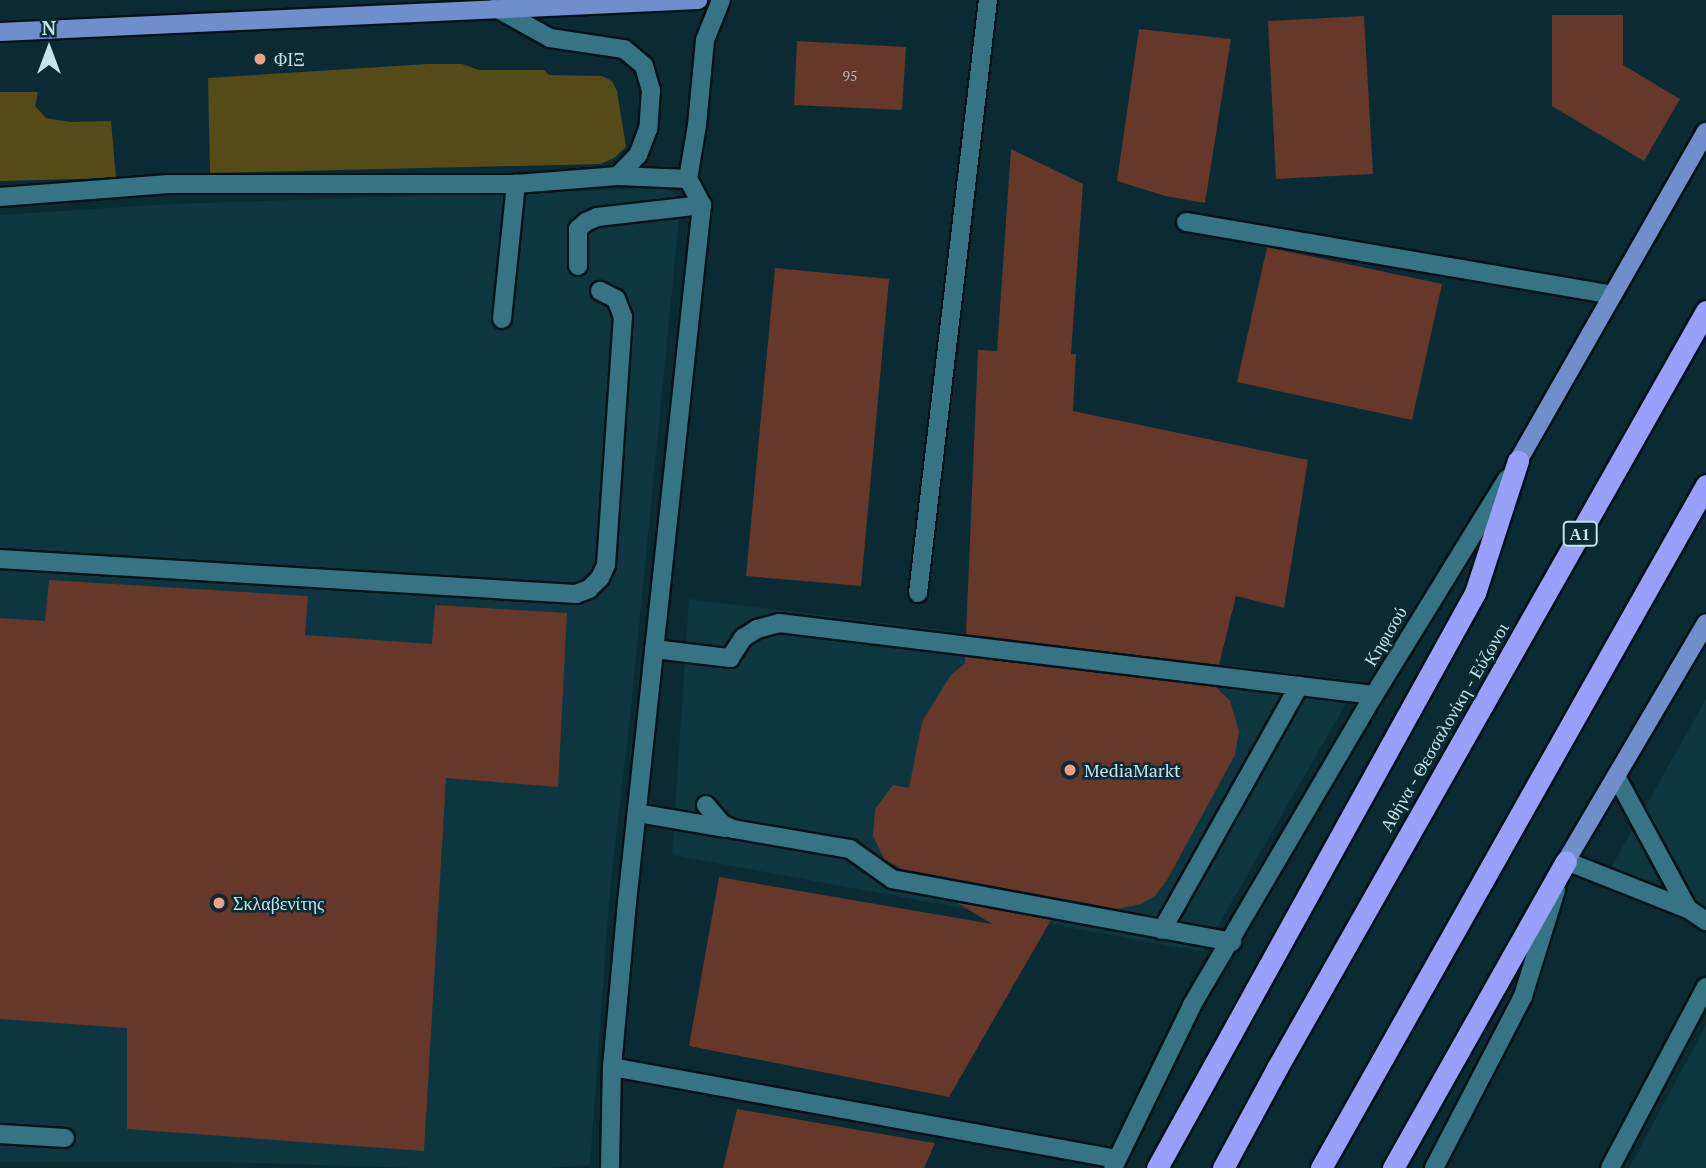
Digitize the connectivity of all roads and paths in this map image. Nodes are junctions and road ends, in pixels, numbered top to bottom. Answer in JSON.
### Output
{"nodes":[{"id":1,"x":698,"y":0,"type":"edge"},
{"id":2,"x":722,"y":0,"type":"edge"},
{"id":3,"x":988,"y":0,"type":"edge"},
{"id":4,"x":496,"y":8,"type":"junction"},
{"id":5,"x":0,"y":32,"type":"edge"},
{"id":6,"x":1706,"y":132,"type":"edge"},
{"id":7,"x":618,"y":176,"type":"junction"},
{"id":8,"x":688,"y":179,"type":"junction"},
{"id":9,"x":516,"y":184,"type":"junction"},
{"id":10,"x":0,"y":197,"type":"edge"},
{"id":11,"x":702,"y":205,"type":"junction"},
{"id":12,"x":1186,"y":222,"type":"dead end"},
{"id":13,"x":578,"y":266,"type":"dead end"},
{"id":14,"x":600,"y":291,"type":"dead end"},
{"id":15,"x":1613,"y":295,"type":"junction"},
{"id":16,"x":1706,"y":311,"type":"edge"},
{"id":17,"x":502,"y":319,"type":"dead end"},
{"id":18,"x":1518,"y":461,"type":"junction"},
{"id":19,"x":1706,"y":485,"type":"edge"},
{"id":20,"x":0,"y":559,"type":"edge"},
{"id":21,"x":918,"y":593,"type":"dead end"},
{"id":22,"x":1706,"y":623,"type":"edge"},
{"id":23,"x":654,"y":649,"type":"junction"},
{"id":24,"x":1299,"y":686,"type":"junction"},
{"id":25,"x":1374,"y":695,"type":"junction"},
{"id":26,"x":1616,"y":776,"type":"junction"},
{"id":27,"x":706,"y":805,"type":"dead end"},
{"id":28,"x":637,"y":813,"type":"junction"},
{"id":29,"x":733,"y":829,"type":"junction"},
{"id":30,"x":1566,"y":861,"type":"junction"},
{"id":31,"x":1688,"y":909,"type":"junction"},
{"id":32,"x":1706,"y":921,"type":"edge"},
{"id":33,"x":1163,"y":930,"type":"junction"},
{"id":34,"x":1232,"y":942,"type":"junction"},
{"id":35,"x":1706,"y":987,"type":"edge"},
{"id":36,"x":612,"y":1067,"type":"junction"},
{"id":37,"x":0,"y":1134,"type":"edge"},
{"id":38,"x":65,"y":1138,"type":"dead end"},
{"id":39,"x":1115,"y":1163,"type":"edge"},
{"id":40,"x":610,"y":1168,"type":"edge"},
{"id":41,"x":1157,"y":1168,"type":"edge"},
{"id":42,"x":1223,"y":1168,"type":"edge"},
{"id":43,"x":1321,"y":1168,"type":"edge"},
{"id":44,"x":1393,"y":1168,"type":"edge"},
{"id":45,"x":1434,"y":1168,"type":"edge"},
{"id":46,"x":1610,"y":1168,"type":"edge"}],
"edges":[{"from":1,"to":4,"type":"main road"},
{"from":2,"to":8,"type":"street"},
{"from":3,"to":21,"type":"street"},
{"from":4,"to":5,"type":"main road"},
{"from":4,"to":7,"type":"street"},
{"from":6,"to":15,"type":"main road","name":"Κηφισού"},
{"from":7,"to":8,"type":"street"},
{"from":7,"to":9,"type":"street"},
{"from":8,"to":11,"type":"street"},
{"from":9,"to":10,"type":"street"},
{"from":9,"to":17,"type":"street"},
{"from":11,"to":13,"type":"street"},
{"from":11,"to":23,"type":"street"},
{"from":12,"to":15,"type":"street"},
{"from":14,"to":20,"type":"street"},
{"from":15,"to":18,"type":"main road","name":"Κηφισού"},
{"from":16,"to":42,"type":"highway","name":"Αθήνα - Θεσσαλονίκη - Εύζωνοι","number":"Α1"},
{"from":18,"to":25,"type":"street","name":"Κηφισού"},
{"from":18,"to":41,"type":"highway"},
{"from":19,"to":43,"type":"highway"},
{"from":22,"to":26,"type":"main road"},
{"from":23,"to":24,"type":"street"},
{"from":23,"to":28,"type":"street"},
{"from":24,"to":25,"type":"street"},
{"from":24,"to":33,"type":"street"},
{"from":25,"to":34,"type":"street","name":"Κηφισού"},
{"from":26,"to":30,"type":"main road"},
{"from":26,"to":31,"type":"street"},
{"from":27,"to":29,"type":"street"},
{"from":28,"to":29,"type":"street"},
{"from":28,"to":36,"type":"street"},
{"from":29,"to":33,"type":"street"},
{"from":30,"to":31,"type":"street"},
{"from":30,"to":44,"type":"highway"},
{"from":30,"to":45,"type":"street"},
{"from":31,"to":32,"type":"street"},
{"from":33,"to":34,"type":"street"},
{"from":34,"to":39,"type":"street","name":"Κηφισού"},
{"from":35,"to":46,"type":"street"},
{"from":36,"to":39,"type":"street"},
{"from":36,"to":40,"type":"street"},
{"from":37,"to":38,"type":"street"}]}
